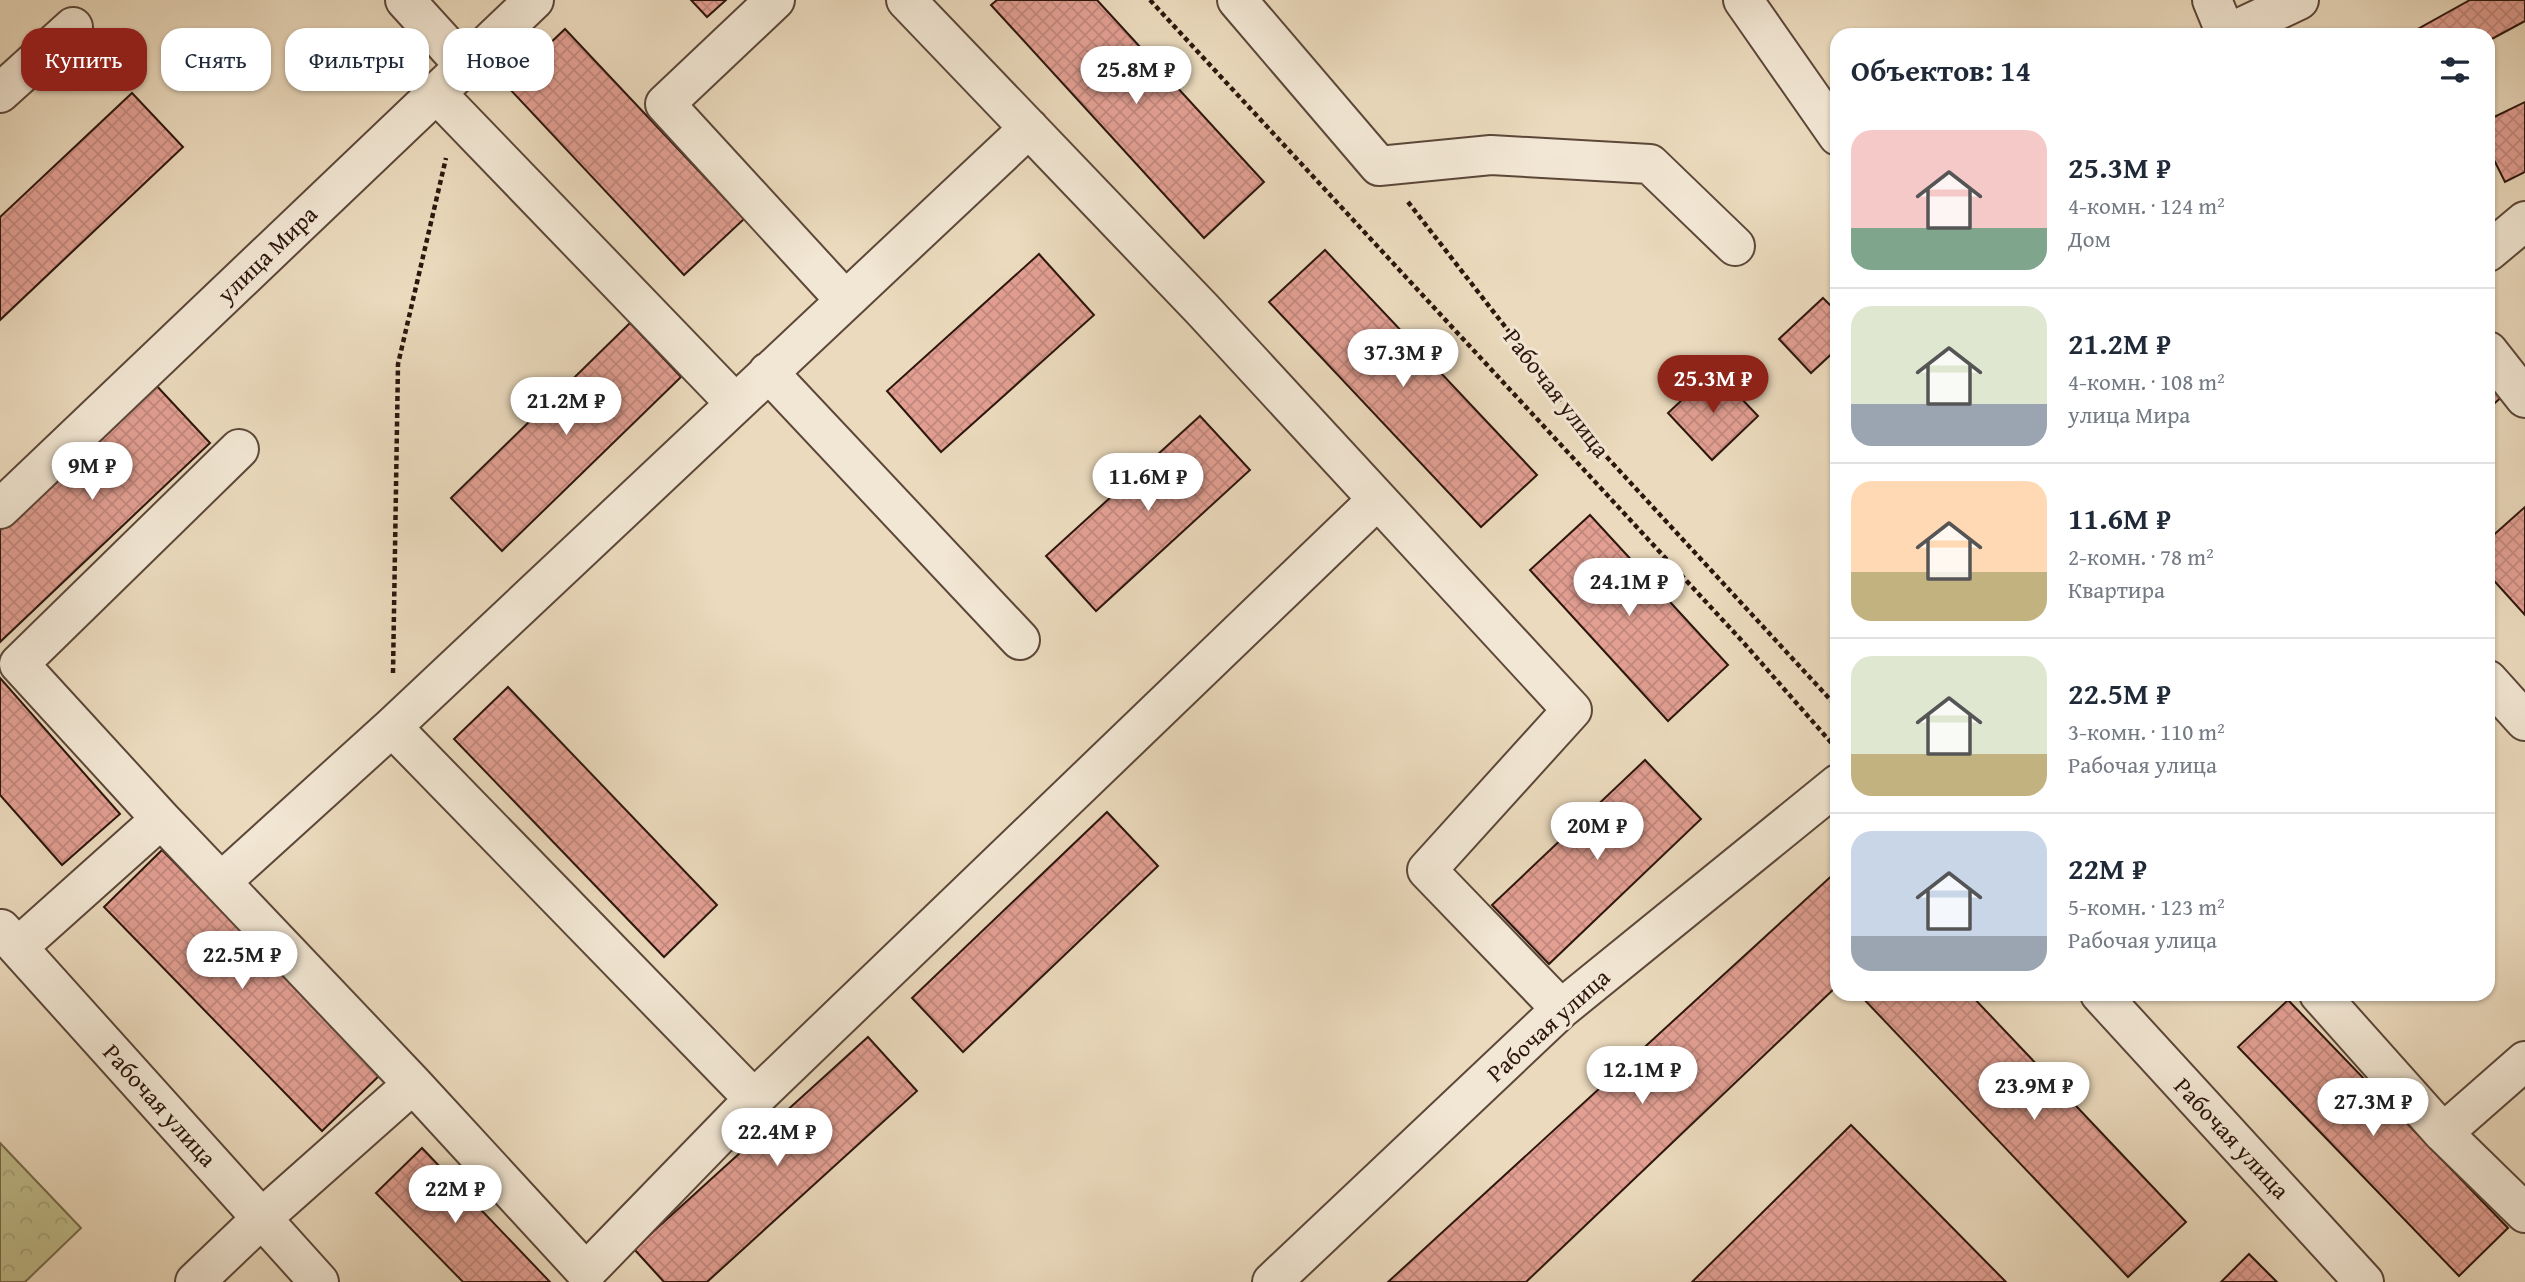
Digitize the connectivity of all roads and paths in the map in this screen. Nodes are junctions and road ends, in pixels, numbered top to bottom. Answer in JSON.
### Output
{"nodes":[{"id":1,"x":405,"y":0,"type":"edge"},
{"id":2,"x":534,"y":0,"type":"edge"},
{"id":3,"x":775,"y":0,"type":"edge"},
{"id":4,"x":906,"y":0,"type":"edge"},
{"id":5,"x":1150,"y":0,"type":"edge"},
{"id":6,"x":1237,"y":0,"type":"edge"},
{"id":7,"x":1743,"y":0,"type":"edge"},
{"id":8,"x":2299,"y":0,"type":"edge"},
{"id":9,"x":2221,"y":23,"type":"edge"},
{"id":10,"x":73,"y":27,"type":"dead end"},
{"id":11,"x":505,"y":28,"type":"edge"},
{"id":12,"x":443,"y":42,"type":"edge"},
{"id":13,"x":452,"y":91,"type":"edge"},
{"id":14,"x":0,"y":93,"type":"edge"},
{"id":15,"x":446,"y":103,"type":"junction"},
{"id":16,"x":1830,"y":125,"type":"edge"},
{"id":17,"x":1029,"y":128,"type":"junction"},
{"id":18,"x":1379,"y":166,"type":"junction"},
{"id":19,"x":2525,"y":221,"type":"edge"},
{"id":20,"x":1735,"y":246,"type":"dead end"},
{"id":21,"x":2495,"y":246,"type":"edge"},
{"id":22,"x":845,"y":300,"type":"junction"},
{"id":23,"x":2495,"y":360,"type":"edge"},
{"id":24,"x":768,"y":372,"type":"junction"},
{"id":25,"x":2525,"y":398,"type":"edge"},
{"id":26,"x":735,"y":403,"type":"junction"},
{"id":27,"x":239,"y":449,"type":"dead end"},
{"id":28,"x":1377,"y":500,"type":"junction"},
{"id":29,"x":0,"y":509,"type":"edge"},
{"id":30,"x":1020,"y":640,"type":"dead end"},
{"id":31,"x":2495,"y":688,"type":"edge"},
{"id":32,"x":1830,"y":699,"type":"edge"},
{"id":33,"x":2525,"y":721,"type":"edge"},
{"id":34,"x":392,"y":727,"type":"junction"},
{"id":35,"x":1830,"y":742,"type":"edge"},
{"id":36,"x":1830,"y":790,"type":"edge"},
{"id":37,"x":161,"y":820,"type":"junction"},
{"id":38,"x":221,"y":882,"type":"junction"},
{"id":39,"x":9,"y":937,"type":"edge"},
{"id":40,"x":2106,"y":1001,"type":"edge"},
{"id":41,"x":2325,"y":1001,"type":"edge"},
{"id":42,"x":1561,"y":1009,"type":"junction"},
{"id":43,"x":2525,"y":1061,"type":"edge"},
{"id":44,"x":413,"y":1084,"type":"junction"},
{"id":45,"x":754,"y":1099,"type":"junction"},
{"id":46,"x":2443,"y":1133,"type":"junction"},
{"id":47,"x":2525,"y":1213,"type":"edge"},
{"id":48,"x":261,"y":1218,"type":"junction"},
{"id":49,"x":195,"y":1282,"type":"edge"},
{"id":50,"x":319,"y":1282,"type":"edge"},
{"id":51,"x":1272,"y":1282,"type":"edge"},
{"id":52,"x":2364,"y":1282,"type":"edge"}],
"edges":[{"from":1,"to":12,"type":"street"},
{"from":2,"to":11,"type":"street","name":"улица Мира"},
{"from":3,"to":22,"type":"street"},
{"from":4,"to":17,"type":"street"},
{"from":5,"to":35,"type":"path"},
{"from":6,"to":18,"type":"street"},
{"from":7,"to":16,"type":"street"},
{"from":8,"to":9,"type":"street"},
{"from":10,"to":14,"type":"street"},
{"from":13,"to":15,"type":"street","name":"улица Мира"},
{"from":15,"to":26,"type":"street"},
{"from":15,"to":29,"type":"street","name":"улица Мира"},
{"from":15,"to":34,"type":"path"},
{"from":17,"to":22,"type":"street"},
{"from":17,"to":28,"type":"street"},
{"from":18,"to":20,"type":"street"},
{"from":18,"to":32,"type":"path","name":"Рабочая улица"},
{"from":19,"to":21,"type":"street"},
{"from":22,"to":24,"type":"street"},
{"from":23,"to":25,"type":"street"},
{"from":24,"to":26,"type":"street"},
{"from":24,"to":30,"type":"street"},
{"from":26,"to":34,"type":"street"},
{"from":27,"to":37,"type":"street"},
{"from":28,"to":42,"type":"street"},
{"from":28,"to":45,"type":"street"},
{"from":31,"to":33,"type":"street"},
{"from":34,"to":38,"type":"street"},
{"from":34,"to":45,"type":"street"},
{"from":36,"to":42,"type":"street","name":"Рабочая улица"},
{"from":37,"to":38,"type":"street"},
{"from":37,"to":39,"type":"street"},
{"from":38,"to":44,"type":"street"},
{"from":39,"to":48,"type":"street","name":"Рабочая улица"},
{"from":40,"to":52,"type":"street","name":"Рабочая улица"},
{"from":41,"to":46,"type":"street"},
{"from":42,"to":51,"type":"street","name":"Рабочая улица"},
{"from":43,"to":46,"type":"street"},
{"from":44,"to":45,"type":"street"},
{"from":44,"to":48,"type":"street"},
{"from":46,"to":47,"type":"street"},
{"from":48,"to":49,"type":"street"},
{"from":48,"to":50,"type":"street","name":"Рабочая улица"}]}
